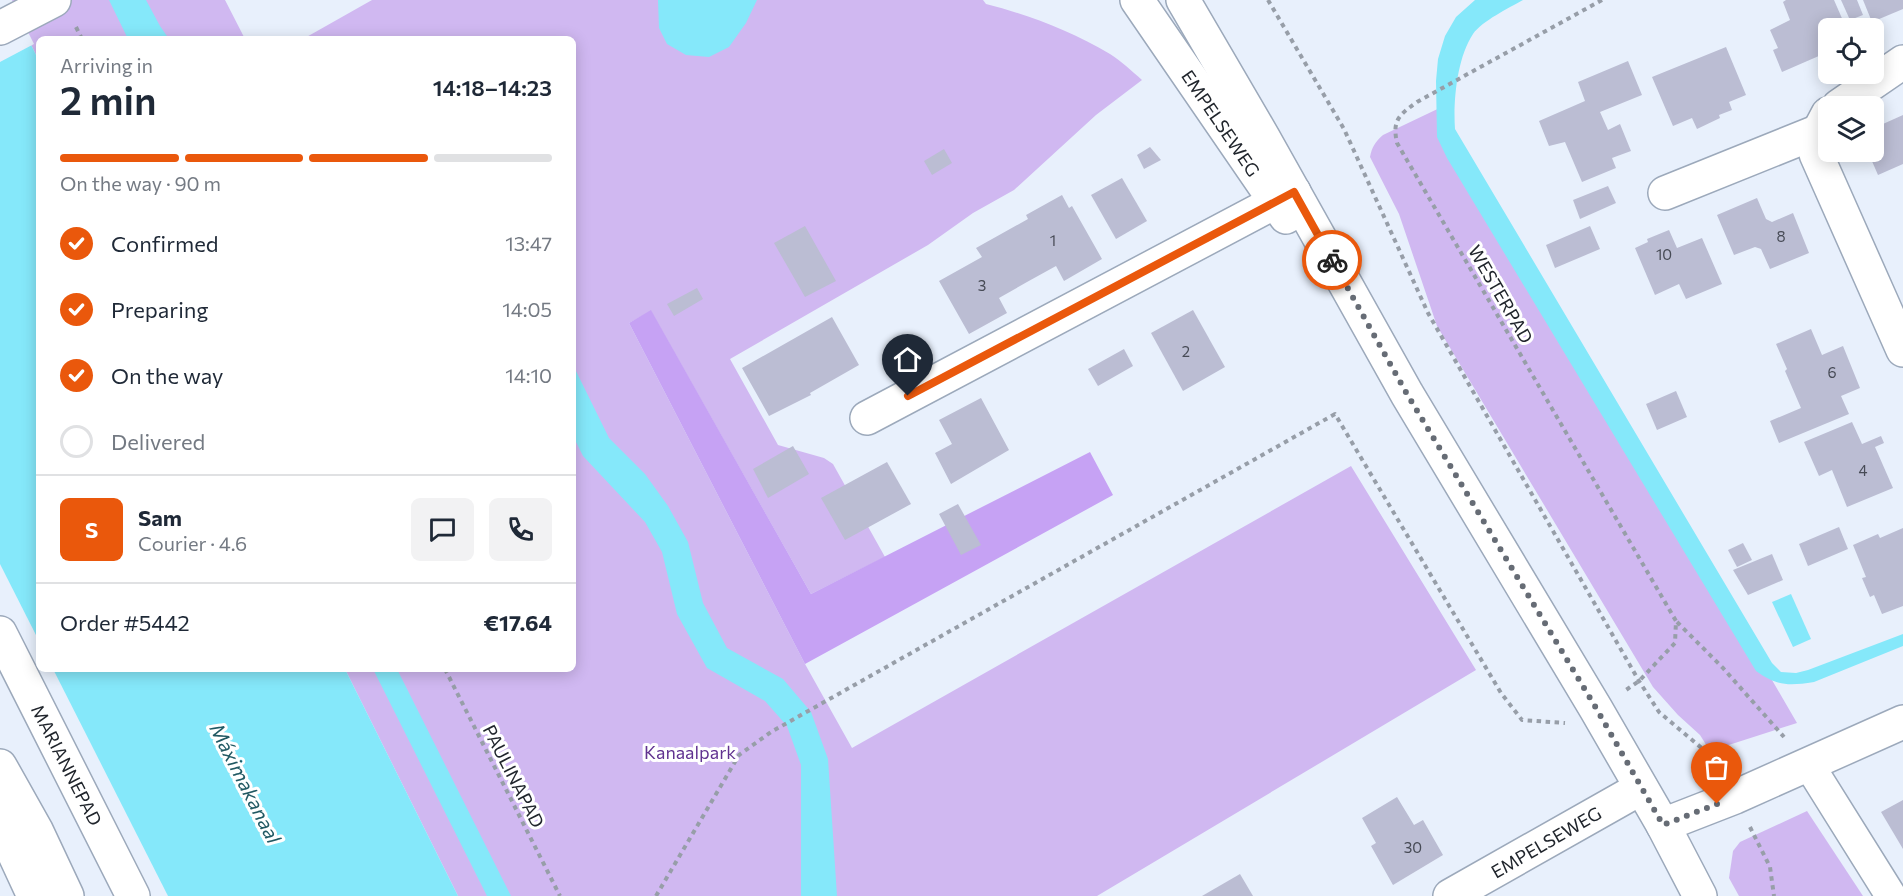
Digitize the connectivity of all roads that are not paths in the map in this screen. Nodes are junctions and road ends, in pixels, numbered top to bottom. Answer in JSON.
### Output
{"nodes":[{"id":1,"x":54,"y":0,"type":"edge"},
{"id":2,"x":1137,"y":0,"type":"edge"},
{"id":3,"x":1183,"y":0,"type":"edge"},
{"id":4,"x":0,"y":28,"type":"edge"},
{"id":5,"x":1903,"y":62,"type":"edge"},
{"id":6,"x":1857,"y":96,"type":"edge"},
{"id":7,"x":1818,"y":122,"type":"edge"},
{"id":8,"x":1820,"y":162,"type":"edge"},
{"id":9,"x":1665,"y":193,"type":"dead end"},
{"id":10,"x":1285,"y":197,"type":"junction"},
{"id":11,"x":1903,"y":351,"type":"edge"},
{"id":12,"x":867,"y":418,"type":"dead end"},
{"id":13,"x":0,"y":633,"type":"edge"},
{"id":14,"x":1903,"y":722,"type":"edge"},
{"id":15,"x":1809,"y":765,"type":"junction"},
{"id":16,"x":0,"y":766,"type":"edge"},
{"id":17,"x":1641,"y":788,"type":"junction"},
{"id":18,"x":0,"y":814,"type":"edge"},
{"id":19,"x":1663,"y":825,"type":"junction"},
{"id":20,"x":34,"y":896,"type":"edge"},
{"id":21,"x":67,"y":896,"type":"edge"},
{"id":22,"x":133,"y":896,"type":"edge"},
{"id":23,"x":1450,"y":896,"type":"edge"},
{"id":24,"x":1700,"y":896,"type":"edge"},
{"id":25,"x":1891,"y":896,"type":"edge"}],
"edges":[{"from":1,"to":4,"type":"street"},
{"from":2,"to":10,"type":"street","name":"EMPELSEWEG"},
{"from":3,"to":10,"type":"street","name":"EMPELSEWEG"},
{"from":5,"to":6,"type":"street"},
{"from":7,"to":9,"type":"street"},
{"from":8,"to":11,"type":"street"},
{"from":10,"to":12,"type":"street"},
{"from":10,"to":17,"type":"street","name":"EMPELSEWEG"},
{"from":13,"to":22,"type":"street","name":"MARIANNEPAD"},
{"from":14,"to":15,"type":"street"},
{"from":15,"to":19,"type":"street"},
{"from":15,"to":25,"type":"street"},
{"from":16,"to":21,"type":"street"},
{"from":17,"to":19,"type":"street","name":"EMPELSEWEG"},
{"from":17,"to":23,"type":"street","name":"EMPELSEWEG"},
{"from":18,"to":20,"type":"street"},
{"from":19,"to":24,"type":"street","name":"EMPELSEWEG"}]}
